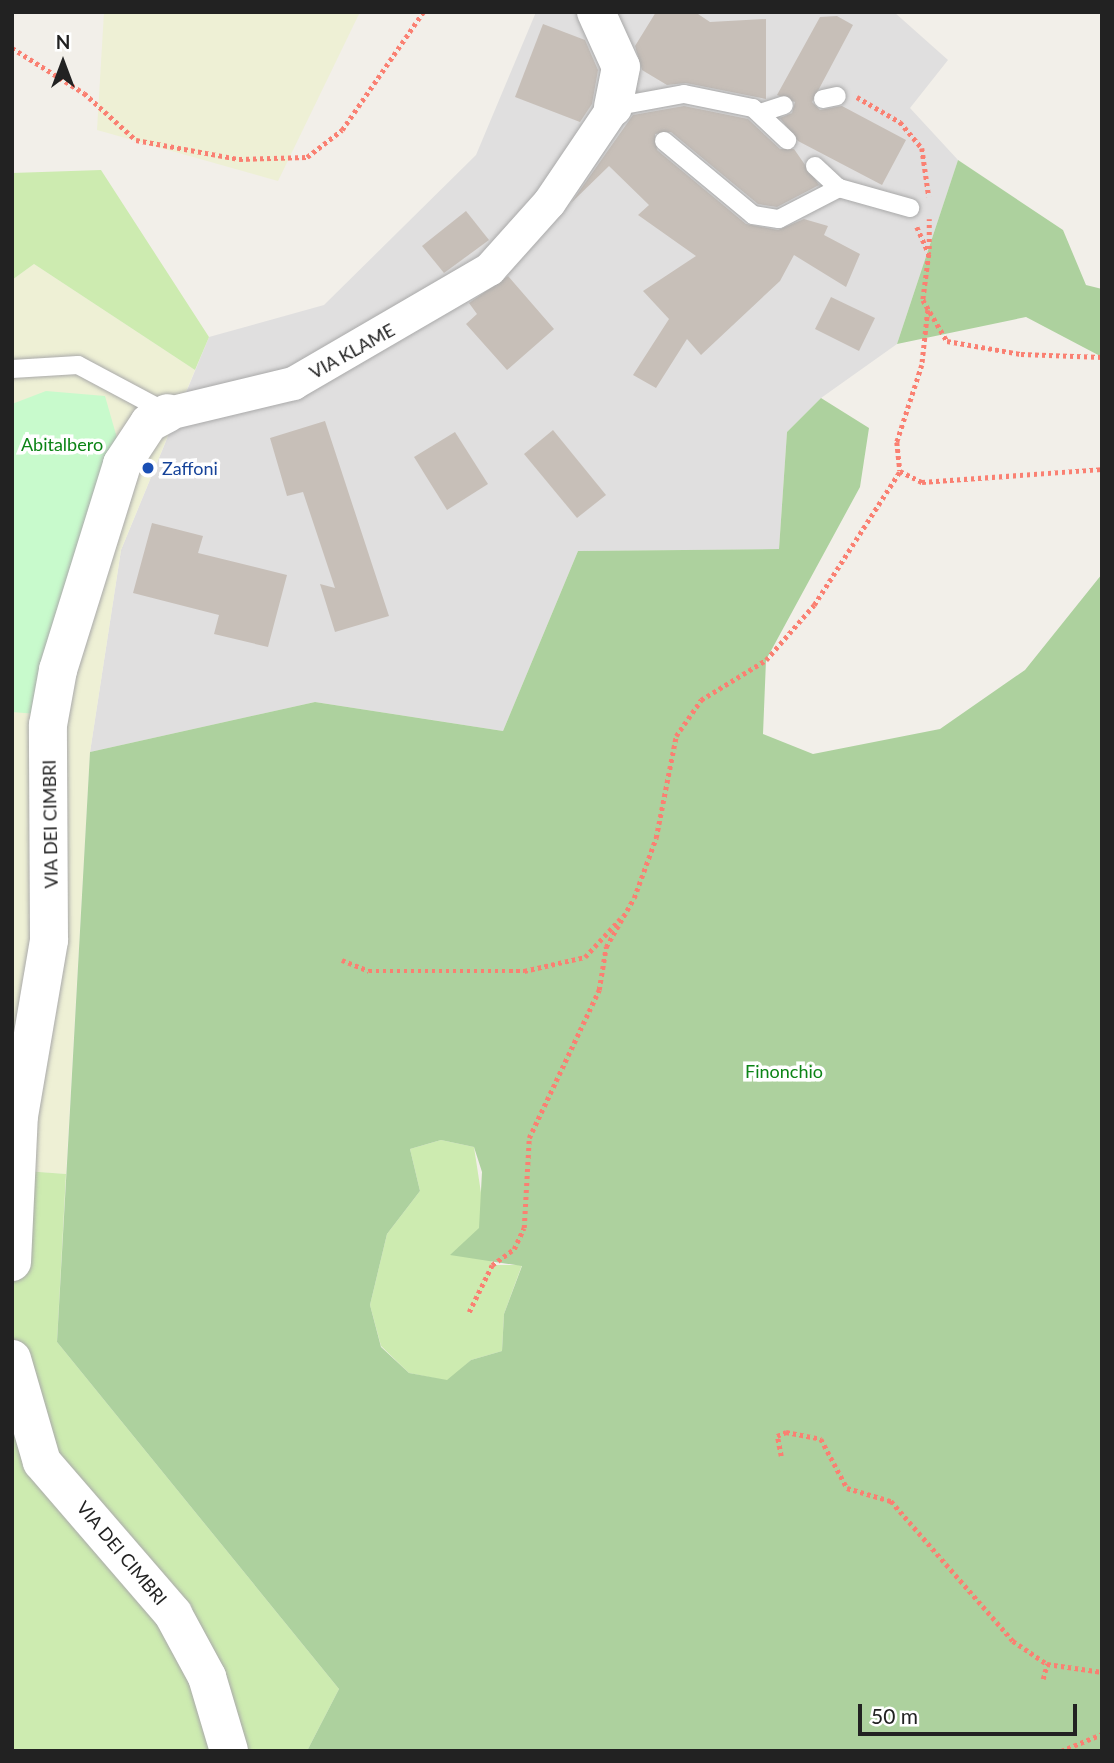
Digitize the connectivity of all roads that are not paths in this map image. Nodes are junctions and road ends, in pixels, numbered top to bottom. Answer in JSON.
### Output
{"nodes":[{"id":1,"x":596,"y":12,"type":"edge"},
{"id":2,"x":784,"y":105,"type":"dead end"},
{"id":3,"x":619,"y":111,"type":"junction"},
{"id":4,"x":760,"y":113,"type":"junction"},
{"id":5,"x":787,"y":140,"type":"dead end"},
{"id":6,"x":664,"y":141,"type":"dead end"},
{"id":7,"x":815,"y":166,"type":"dead end"},
{"id":8,"x":839,"y":188,"type":"junction"},
{"id":9,"x":910,"y":208,"type":"road end"},
{"id":10,"x":12,"y":369,"type":"edge"},
{"id":11,"x":168,"y":413,"type":"junction"},
{"id":12,"x":12,"y":1262,"type":"edge"},
{"id":13,"x":12,"y":1359,"type":"edge"},
{"id":14,"x":229,"y":1751,"type":"edge"}],
"edges":[{"from":1,"to":3,"type":"street"},
{"from":2,"to":4,"type":"lane"},
{"from":3,"to":4,"type":"lane"},
{"from":3,"to":11,"type":"street","name":"VIA KLAME"},
{"from":4,"to":5,"type":"lane"},
{"from":6,"to":8,"type":"lane"},
{"from":7,"to":8,"type":"lane"},
{"from":8,"to":9,"type":"lane"},
{"from":10,"to":11,"type":"lane"},
{"from":11,"to":12,"type":"street","name":"VIA DEI CIMBRI"},
{"from":13,"to":14,"type":"street","name":"VIA DEI CIMBRI"}]}
